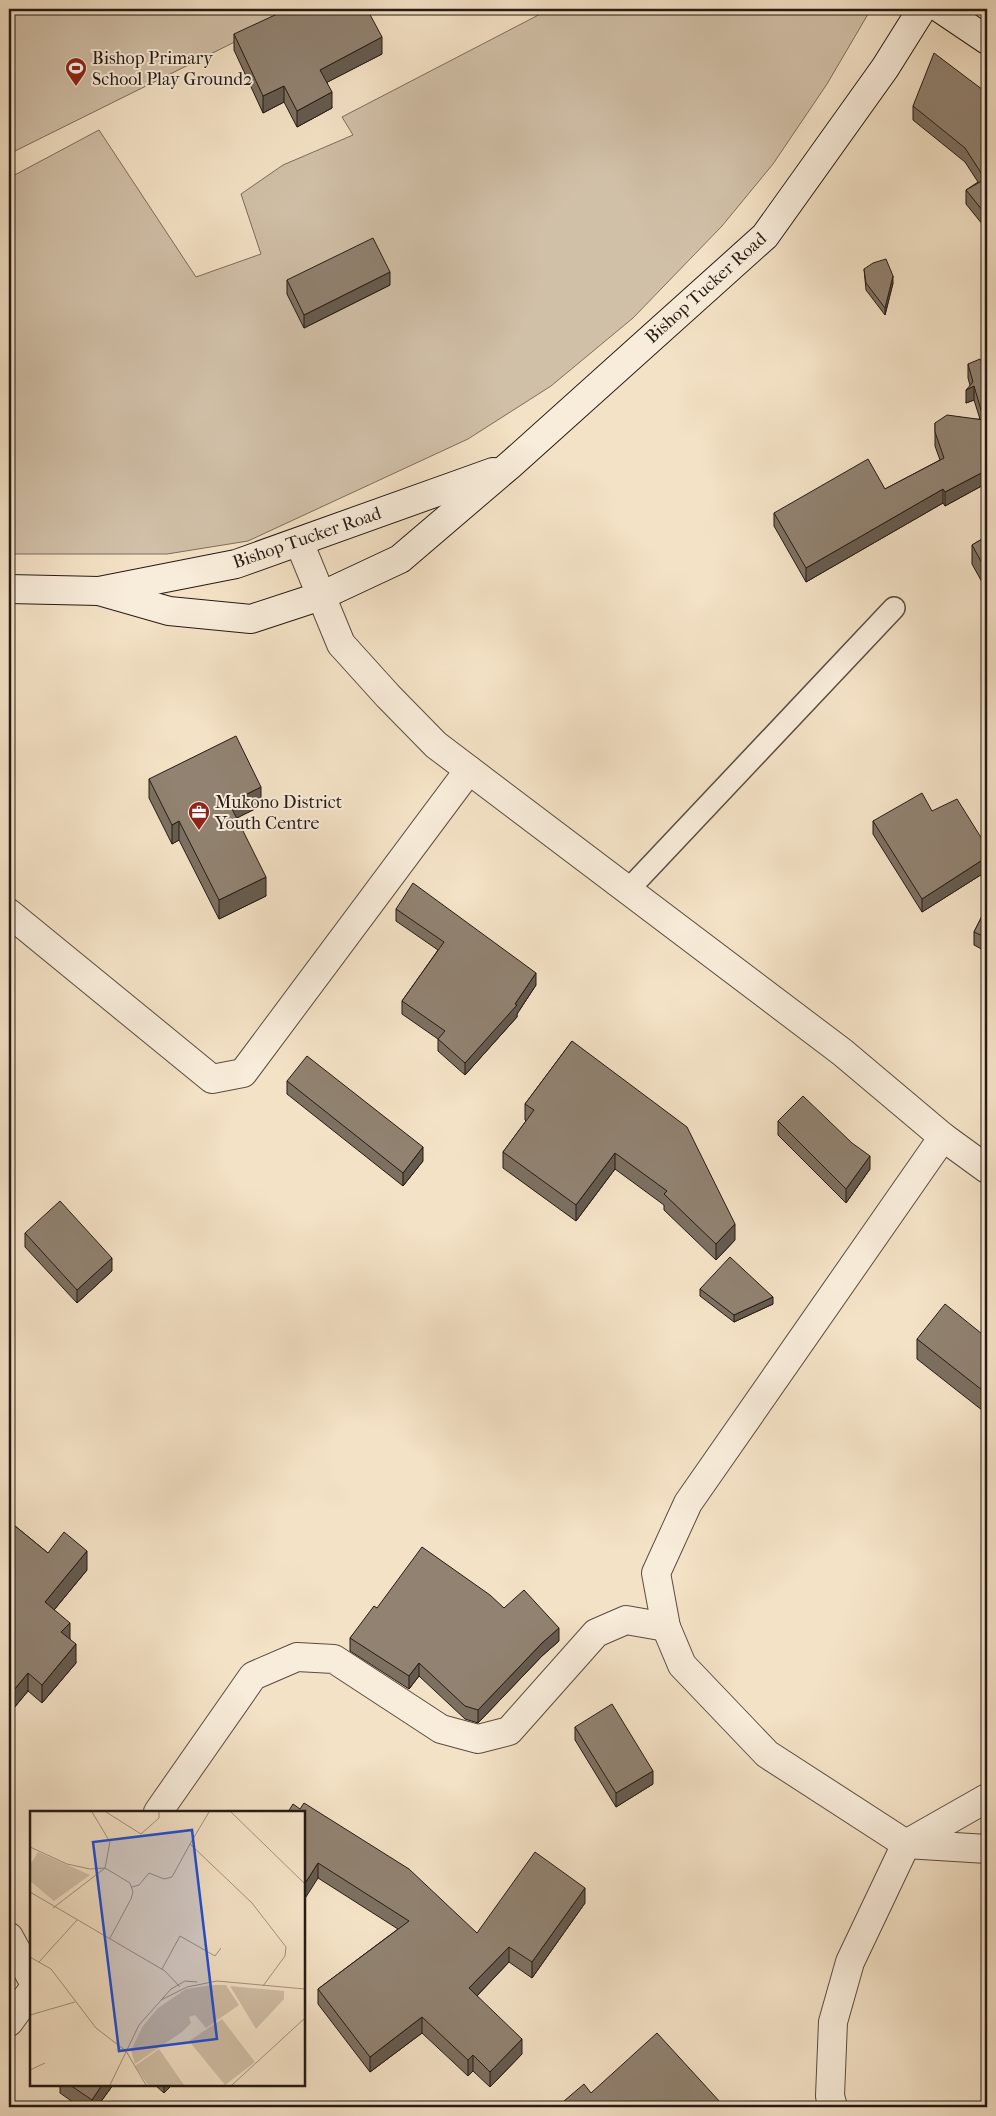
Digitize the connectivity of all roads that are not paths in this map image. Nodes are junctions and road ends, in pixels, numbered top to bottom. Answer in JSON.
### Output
{"nodes":[{"id":1,"x":922,"y":9,"type":"edge"},
{"id":2,"x":941,"y":9,"type":"edge"},
{"id":3,"x":987,"y":40,"type":"edge"},
{"id":4,"x":510,"y":465,"type":"junction"},
{"id":5,"x":299,"y":542,"type":"junction"},
{"id":6,"x":9,"y":588,"type":"edge"},
{"id":7,"x":99,"y":590,"type":"junction"},
{"id":8,"x":321,"y":596,"type":"junction"},
{"id":9,"x":894,"y":608,"type":"dead end"},
{"id":10,"x":469,"y":770,"type":"junction"},
{"id":11,"x":628,"y":890,"type":"junction"},
{"id":12,"x":9,"y":913,"type":"edge"},
{"id":13,"x":943,"y":1137,"type":"junction"},
{"id":14,"x":987,"y":1169,"type":"edge"},
{"id":15,"x":666,"y":1627,"type":"junction"},
{"id":16,"x":987,"y":1798,"type":"edge"},
{"id":17,"x":159,"y":1811,"type":"edge"},
{"id":18,"x":906,"y":1844,"type":"junction"},
{"id":19,"x":987,"y":1849,"type":"edge"},
{"id":20,"x":9,"y":1937,"type":"edge"},
{"id":21,"x":30,"y":1975,"type":"edge"},
{"id":22,"x":30,"y":1993,"type":"edge"},
{"id":23,"x":9,"y":2022,"type":"edge"},
{"id":24,"x":833,"y":2107,"type":"edge"}],
"edges":[{"from":1,"to":4,"type":"street","name":"Bishop Tucker Road"},
{"from":2,"to":3,"type":"street"},
{"from":4,"to":5,"type":"street","name":"Bishop Tucker Road"},
{"from":4,"to":8,"type":"street","name":"Bishop Tucker Road"},
{"from":5,"to":7,"type":"street","name":"Bishop Tucker Road"},
{"from":5,"to":8,"type":"street"},
{"from":6,"to":7,"type":"street","name":"Bishop Tucker Road"},
{"from":7,"to":8,"type":"street","name":"Bishop Tucker Road"},
{"from":8,"to":10,"type":"street"},
{"from":9,"to":11,"type":"lane"},
{"from":10,"to":11,"type":"street"},
{"from":10,"to":12,"type":"street"},
{"from":11,"to":13,"type":"street"},
{"from":13,"to":14,"type":"street"},
{"from":13,"to":15,"type":"street"},
{"from":15,"to":17,"type":"street"},
{"from":15,"to":18,"type":"street"},
{"from":16,"to":18,"type":"street"},
{"from":18,"to":19,"type":"street"},
{"from":18,"to":24,"type":"street"},
{"from":20,"to":21,"type":"street"},
{"from":22,"to":23,"type":"street"}]}
